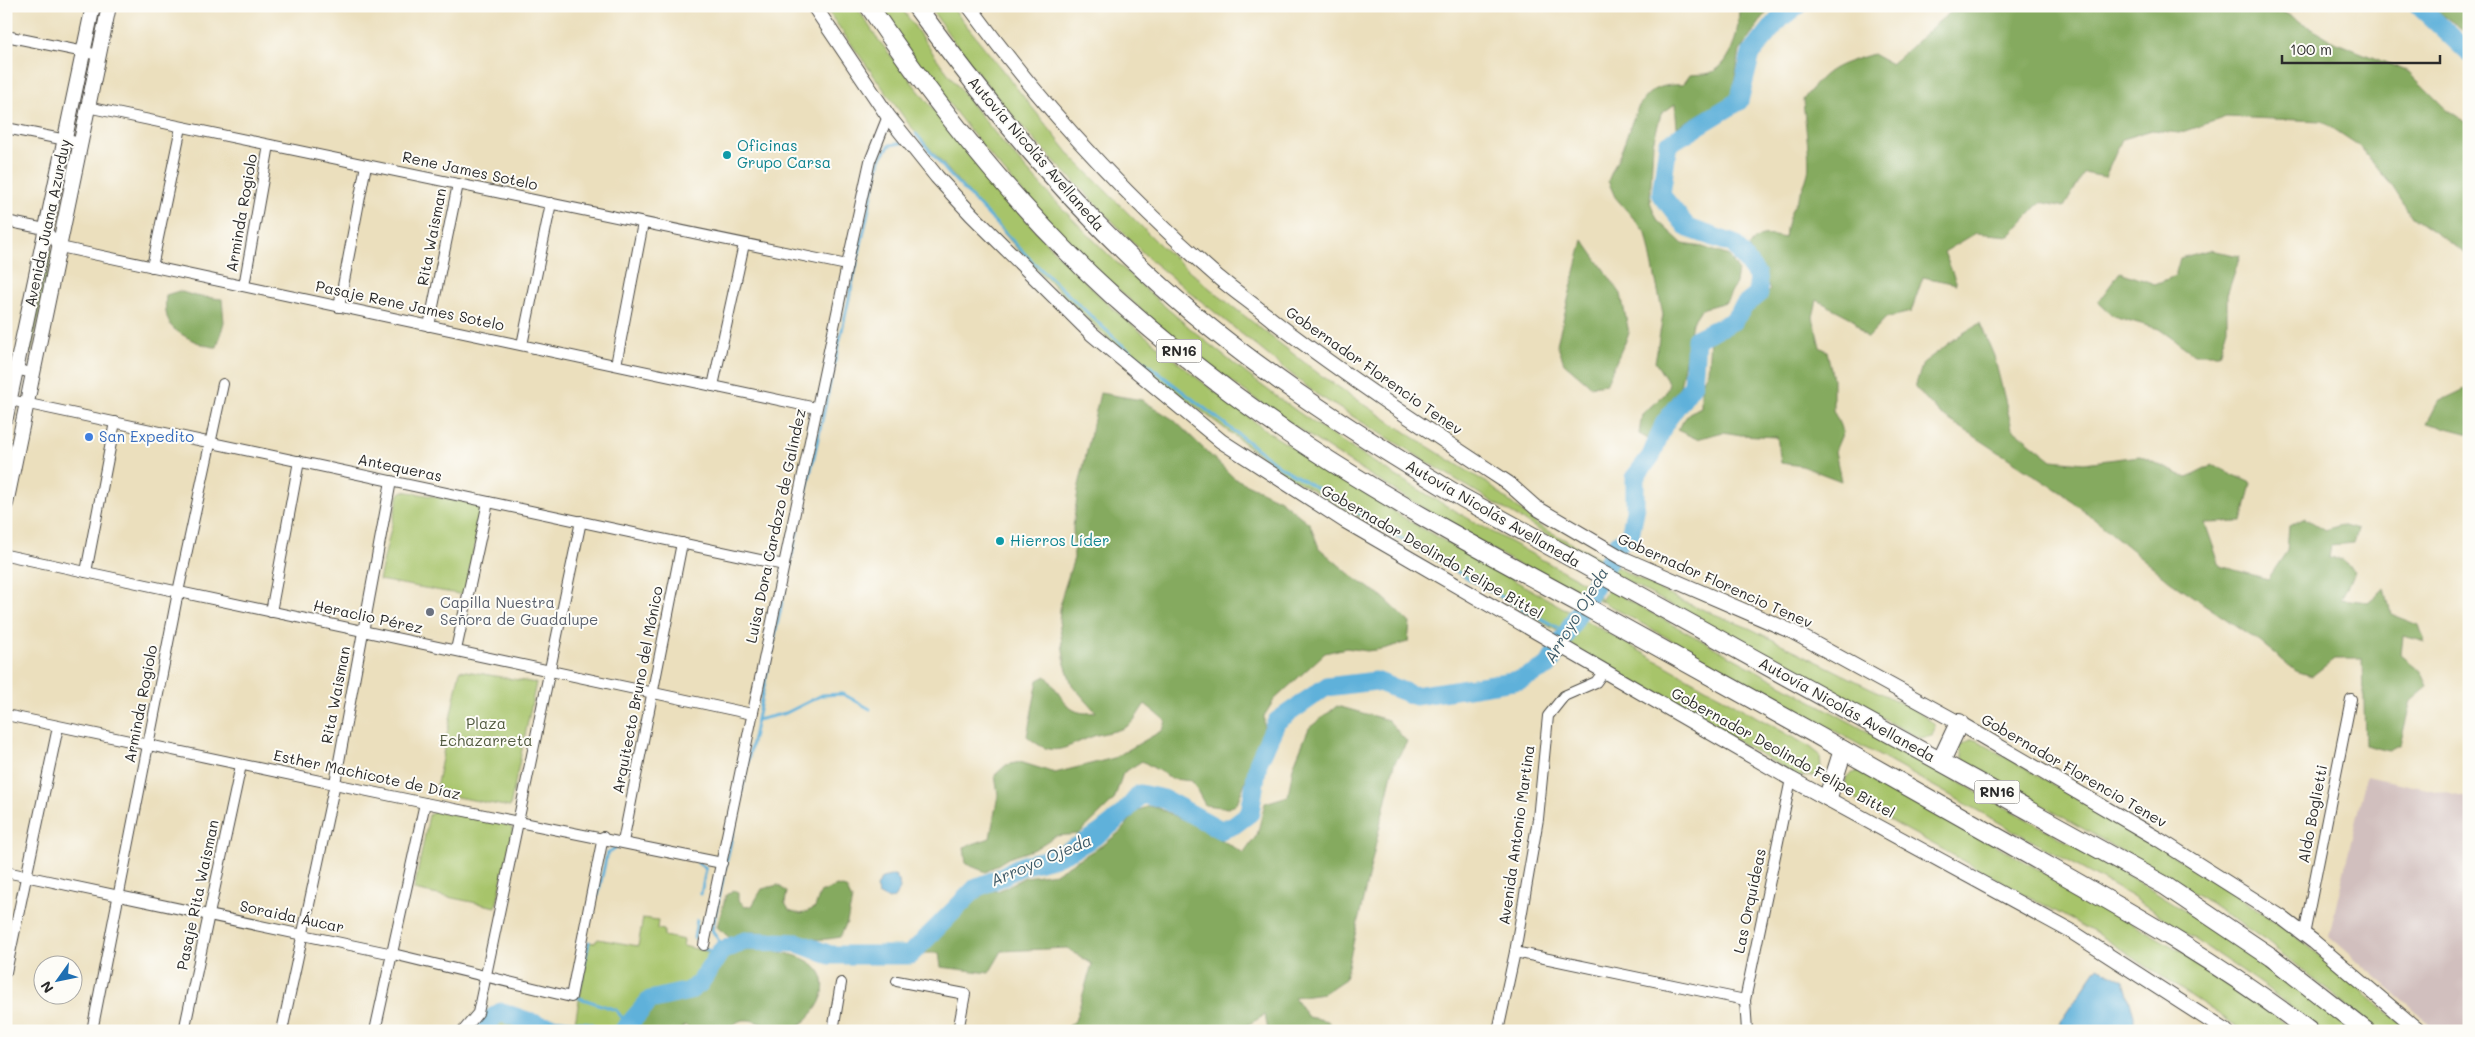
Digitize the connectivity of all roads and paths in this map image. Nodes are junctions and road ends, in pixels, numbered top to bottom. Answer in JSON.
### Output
{"nodes":[{"id":1,"x":93,"y":6,"type":"edge"},
{"id":2,"x":109,"y":6,"type":"edge"},
{"id":3,"x":814,"y":6,"type":"edge"},
{"id":4,"x":869,"y":6,"type":"edge"},
{"id":5,"x":916,"y":6,"type":"edge"},
{"id":6,"x":969,"y":6,"type":"edge"},
{"id":7,"x":6,"y":36,"type":"edge"},
{"id":8,"x":83,"y":52,"type":"junction"},
{"id":9,"x":99,"y":55,"type":"junction"},
{"id":10,"x":88,"y":107,"type":"junction"},
{"id":11,"x":888,"y":116,"type":"junction"},
{"id":12,"x":181,"y":127,"type":"junction"},
{"id":13,"x":6,"y":128,"type":"edge"},
{"id":14,"x":64,"y":140,"type":"junction"},
{"id":15,"x":81,"y":143,"type":"junction"},
{"id":16,"x":270,"y":145,"type":"junction"},
{"id":17,"x":366,"y":165,"type":"junction"},
{"id":18,"x":458,"y":184,"type":"junction"},
{"id":19,"x":551,"y":204,"type":"junction"},
{"id":20,"x":6,"y":221,"type":"edge"},
{"id":21,"x":643,"y":223,"type":"junction"},
{"id":22,"x":46,"y":229,"type":"junction"},
{"id":23,"x":744,"y":244,"type":"junction"},
{"id":24,"x":60,"y":247,"type":"junction"},
{"id":25,"x":847,"y":265,"type":"junction"},
{"id":26,"x":152,"y":267,"type":"junction"},
{"id":27,"x":244,"y":286,"type":"junction"},
{"id":28,"x":339,"y":306,"type":"junction"},
{"id":29,"x":429,"y":326,"type":"junction"},
{"id":30,"x":522,"y":345,"type":"junction"},
{"id":31,"x":616,"y":366,"type":"junction"},
{"id":32,"x":11,"y":368,"type":"edge"},
{"id":33,"x":32,"y":373,"type":"junction"},
{"id":34,"x":223,"y":384,"type":"dead end"},
{"id":35,"x":713,"y":386,"type":"junction"},
{"id":36,"x":10,"y":400,"type":"junction"},
{"id":37,"x":26,"y":403,"type":"junction"},
{"id":38,"x":816,"y":408,"type":"junction"},
{"id":39,"x":6,"y":418,"type":"edge"},
{"id":40,"x":115,"y":422,"type":"junction"},
{"id":41,"x":211,"y":443,"type":"junction"},
{"id":42,"x":299,"y":461,"type":"junction"},
{"id":43,"x":10,"y":467,"type":"edge"},
{"id":44,"x":391,"y":481,"type":"junction"},
{"id":45,"x":488,"y":502,"type":"junction"},
{"id":46,"x":6,"y":504,"type":"edge"},
{"id":47,"x":581,"y":520,"type":"junction"},
{"id":48,"x":682,"y":543,"type":"junction"},
{"id":49,"x":6,"y":555,"type":"edge"},
{"id":50,"x":784,"y":565,"type":"junction"},
{"id":51,"x":86,"y":572,"type":"junction"},
{"id":52,"x":178,"y":592,"type":"junction"},
{"id":53,"x":271,"y":612,"type":"junction"},
{"id":54,"x":364,"y":632,"type":"junction"},
{"id":55,"x":456,"y":650,"type":"junction"},
{"id":56,"x":1604,"y":671,"type":"junction"},
{"id":57,"x":550,"y":673,"type":"junction"},
{"id":58,"x":653,"y":694,"type":"junction"},
{"id":59,"x":2351,"y":700,"type":"dead end"},
{"id":60,"x":752,"y":714,"type":"junction"},
{"id":61,"x":6,"y":715,"type":"edge"},
{"id":62,"x":1959,"y":723,"type":"junction"},
{"id":63,"x":58,"y":727,"type":"junction"},
{"id":64,"x":149,"y":746,"type":"junction"},
{"id":65,"x":1843,"y":750,"type":"junction"},
{"id":66,"x":1941,"y":761,"type":"junction"},
{"id":67,"x":241,"y":765,"type":"junction"},
{"id":68,"x":1791,"y":779,"type":"junction"},
{"id":69,"x":335,"y":783,"type":"junction"},
{"id":70,"x":1828,"y":798,"type":"junction"},
{"id":71,"x":424,"y":803,"type":"junction"},
{"id":72,"x":519,"y":822,"type":"junction"},
{"id":73,"x":603,"y":837,"type":"junction"},
{"id":74,"x":624,"y":842,"type":"junction"},
{"id":75,"x":722,"y":863,"type":"junction"},
{"id":76,"x":6,"y":872,"type":"edge"},
{"id":77,"x":27,"y":877,"type":"junction"},
{"id":78,"x":118,"y":896,"type":"junction"},
{"id":79,"x":210,"y":914,"type":"junction"},
{"id":80,"x":302,"y":934,"type":"junction"},
{"id":81,"x":2304,"y":935,"type":"junction"},
{"id":82,"x":704,"y":945,"type":"dead end"},
{"id":83,"x":1515,"y":952,"type":"junction"},
{"id":84,"x":393,"y":954,"type":"junction"},
{"id":85,"x":6,"y":972,"type":"edge"},
{"id":86,"x":486,"y":975,"type":"junction"},
{"id":87,"x":897,"y":981,"type":"dead end"},
{"id":88,"x":841,"y":983,"type":"dead end"},
{"id":89,"x":1745,"y":1000,"type":"junction"},
{"id":90,"x":92,"y":1031,"type":"edge"},
{"id":91,"x":184,"y":1031,"type":"edge"},
{"id":92,"x":282,"y":1031,"type":"edge"},
{"id":93,"x":375,"y":1031,"type":"edge"},
{"id":94,"x":464,"y":1031,"type":"edge"},
{"id":95,"x":833,"y":1031,"type":"edge"},
{"id":96,"x":958,"y":1031,"type":"edge"},
{"id":97,"x":1498,"y":1031,"type":"edge"},
{"id":98,"x":1747,"y":1031,"type":"edge"},
{"id":99,"x":2226,"y":1031,"type":"edge"},
{"id":100,"x":2309,"y":1031,"type":"edge"},
{"id":101,"x":2366,"y":1031,"type":"edge"},
{"id":102,"x":2419,"y":1031,"type":"edge"}],
"edges":[{"from":1,"to":8,"type":"street","name":"Avenida Juana Azurduy"},
{"from":2,"to":9,"type":"street","name":"Avenida Juana Azurduy"},
{"from":3,"to":11,"type":"street","name":"Gobernador Deolindo Felipe Bittel"},
{"from":4,"to":65,"type":"highway","number":"RN16"},
{"from":5,"to":66,"type":"highway","name":"Autovía Nicolás Avellaneda","number":"RN16"},
{"from":6,"to":62,"type":"street","name":"Gobernador Florencio Tenev"},
{"from":7,"to":8,"type":"street"},
{"from":8,"to":9,"type":"street"},
{"from":8,"to":14,"type":"street","name":"Avenida Juana Azurduy"},
{"from":9,"to":10,"type":"street","name":"Avenida Juana Azurduy"},
{"from":10,"to":12,"type":"street","name":"Rene James Sotelo"},
{"from":10,"to":15,"type":"street","name":"Avenida Juana Azurduy"},
{"from":11,"to":25,"type":"street","name":"Luisa Dora Cardozo de Galíndez"},
{"from":11,"to":56,"type":"street","name":"Gobernador Deolindo Felipe Bittel"},
{"from":12,"to":16,"type":"street","name":"Rene James Sotelo"},
{"from":12,"to":26,"type":"street"},
{"from":13,"to":14,"type":"street"},
{"from":14,"to":15,"type":"street"},
{"from":14,"to":22,"type":"street","name":"Avenida Juana Azurduy"},
{"from":15,"to":24,"type":"street","name":"Avenida Juana Azurduy"},
{"from":16,"to":17,"type":"street","name":"Rene James Sotelo"},
{"from":16,"to":27,"type":"street","name":"Arminda Rogiolo"},
{"from":17,"to":18,"type":"street","name":"Rene James Sotelo"},
{"from":17,"to":28,"type":"street"},
{"from":18,"to":19,"type":"street","name":"Rene James Sotelo"},
{"from":18,"to":29,"type":"street","name":"Rita Waisman"},
{"from":19,"to":21,"type":"street","name":"Rene James Sotelo"},
{"from":19,"to":30,"type":"street"},
{"from":20,"to":22,"type":"street"},
{"from":21,"to":23,"type":"street","name":"Rene James Sotelo"},
{"from":21,"to":31,"type":"street"},
{"from":22,"to":24,"type":"street"},
{"from":22,"to":32,"type":"street","name":"Avenida Juana Azurduy"},
{"from":23,"to":25,"type":"street","name":"Rene James Sotelo"},
{"from":23,"to":35,"type":"street"},
{"from":24,"to":26,"type":"street","name":"Pasaje Rene James Sotelo"},
{"from":24,"to":33,"type":"street","name":"Avenida Juana Azurduy"},
{"from":25,"to":38,"type":"street","name":"Luisa Dora Cardozo de Galíndez"},
{"from":26,"to":27,"type":"street","name":"Pasaje Rene James Sotelo"},
{"from":27,"to":28,"type":"street","name":"Pasaje Rene James Sotelo"},
{"from":28,"to":29,"type":"street","name":"Pasaje Rene James Sotelo"},
{"from":29,"to":30,"type":"street","name":"Pasaje Rene James Sotelo"},
{"from":30,"to":31,"type":"street","name":"Pasaje Rene James Sotelo"},
{"from":31,"to":35,"type":"street","name":"Pasaje Rene James Sotelo"},
{"from":32,"to":33,"type":"street"},
{"from":32,"to":36,"type":"street","name":"Avenida Juana Azurduy"},
{"from":33,"to":37,"type":"street","name":"Avenida Juana Azurduy"},
{"from":34,"to":41,"type":"street","name":"Arminda Rogiolo"},
{"from":35,"to":38,"type":"street","name":"Pasaje Rene James Sotelo"},
{"from":36,"to":37,"type":"street","name":"Antequeras"},
{"from":36,"to":39,"type":"street","name":"Avenida Juana Azurduy"},
{"from":37,"to":40,"type":"street","name":"Antequeras"},
{"from":37,"to":43,"type":"street","name":"Avenida Juana Azurduy"},
{"from":38,"to":50,"type":"street","name":"Luisa Dora Cardozo de Galíndez"},
{"from":40,"to":41,"type":"street","name":"Antequeras"},
{"from":40,"to":51,"type":"street"},
{"from":41,"to":42,"type":"street","name":"Antequeras"},
{"from":41,"to":52,"type":"street","name":"Arminda Rogiolo"},
{"from":42,"to":44,"type":"street","name":"Antequeras"},
{"from":42,"to":53,"type":"street"},
{"from":43,"to":46,"type":"street","name":"Avenida Juana Azurduy"},
{"from":44,"to":45,"type":"street","name":"Antequeras"},
{"from":44,"to":54,"type":"street","name":"Rita Waisman"},
{"from":45,"to":47,"type":"street","name":"Antequeras"},
{"from":45,"to":55,"type":"street"},
{"from":47,"to":48,"type":"street","name":"Antequeras"},
{"from":47,"to":57,"type":"street"},
{"from":48,"to":50,"type":"street","name":"Antequeras"},
{"from":48,"to":58,"type":"street","name":"Arquitecto Bruno del Mónico"},
{"from":49,"to":51,"type":"street","name":"Heraclio Pérez"},
{"from":50,"to":60,"type":"street","name":"Luisa Dora Cardozo de Galíndez"},
{"from":51,"to":52,"type":"street","name":"Heraclio Pérez"},
{"from":52,"to":53,"type":"street","name":"Heraclio Pérez"},
{"from":52,"to":64,"type":"street","name":"Arminda Rogiolo"},
{"from":53,"to":54,"type":"street","name":"Heraclio Pérez"},
{"from":54,"to":55,"type":"street","name":"Heraclio Pérez"},
{"from":54,"to":69,"type":"street","name":"Rita Waisman"},
{"from":55,"to":57,"type":"street","name":"Heraclio Pérez"},
{"from":56,"to":68,"type":"street","name":"Gobernador Deolindo Felipe Bittel"},
{"from":56,"to":83,"type":"street","name":"Avenida Antonio Martina"},
{"from":57,"to":58,"type":"street","name":"Heraclio Pérez"},
{"from":57,"to":72,"type":"street"},
{"from":58,"to":60,"type":"street","name":"Heraclio Pérez"},
{"from":58,"to":74,"type":"street","name":"Arquitecto Bruno del Mónico"},
{"from":59,"to":81,"type":"street","name":"Aldo Boglietti"},
{"from":60,"to":75,"type":"street","name":"Luisa Dora Cardozo de Galíndez"},
{"from":61,"to":63,"type":"street","name":"Esther Machicote de Díaz"},
{"from":62,"to":66,"type":"highway"},
{"from":62,"to":81,"type":"street","name":"Gobernador Florencio Tenev"},
{"from":63,"to":64,"type":"street","name":"Esther Machicote de Díaz"},
{"from":63,"to":77,"type":"street"},
{"from":64,"to":67,"type":"street","name":"Esther Machicote de Díaz"},
{"from":64,"to":78,"type":"street","name":"Arminda Rogiolo"},
{"from":65,"to":70,"type":"highway"},
{"from":65,"to":100,"type":"highway","number":"RN16"},
{"from":66,"to":101,"type":"highway","name":"Autovía Nicolás Avellaneda","number":"RN16"},
{"from":67,"to":69,"type":"street","name":"Esther Machicote de Díaz"},
{"from":67,"to":79,"type":"street","name":"Pasaje Rita Waisman"},
{"from":68,"to":70,"type":"street","name":"Gobernador Deolindo Felipe Bittel"},
{"from":68,"to":89,"type":"street","name":"Las Orquídeas"},
{"from":69,"to":71,"type":"street","name":"Esther Machicote de Díaz"},
{"from":69,"to":80,"type":"street","name":"Rita Waisman"},
{"from":70,"to":99,"type":"street","name":"Gobernador Deolindo Felipe Bittel"},
{"from":71,"to":72,"type":"street","name":"Esther Machicote de Díaz"},
{"from":71,"to":84,"type":"street"},
{"from":72,"to":73,"type":"street","name":"Esther Machicote de Díaz"},
{"from":72,"to":86,"type":"street"},
{"from":73,"to":74,"type":"street","name":"Esther Machicote de Díaz"},
{"from":73,"to":86,"type":"street","name":"Soraida Áucar"},
{"from":74,"to":75,"type":"street","name":"Esther Machicote de Díaz"},
{"from":75,"to":82,"type":"street","name":"Luisa Dora Cardozo de Galíndez"},
{"from":76,"to":77,"type":"street","name":"Soraida Áucar"},
{"from":77,"to":78,"type":"street","name":"Soraida Áucar"},
{"from":77,"to":85,"type":"street"},
{"from":78,"to":79,"type":"street","name":"Soraida Áucar"},
{"from":78,"to":90,"type":"street","name":"Arminda Rogiolo"},
{"from":79,"to":80,"type":"street","name":"Soraida Áucar"},
{"from":79,"to":91,"type":"street","name":"Pasaje Rita Waisman"},
{"from":80,"to":84,"type":"street","name":"Soraida Áucar"},
{"from":80,"to":92,"type":"street","name":"Rita Waisman"},
{"from":81,"to":102,"type":"street","name":"Gobernador Florencio Tenev"},
{"from":83,"to":89,"type":"street"},
{"from":83,"to":97,"type":"street","name":"Avenida Antonio Martina"},
{"from":84,"to":86,"type":"street","name":"Soraida Áucar"},
{"from":84,"to":93,"type":"street"},
{"from":86,"to":94,"type":"street"},
{"from":87,"to":96,"type":"street"},
{"from":88,"to":95,"type":"street"},
{"from":89,"to":98,"type":"street","name":"Las Orquídeas"}]}
